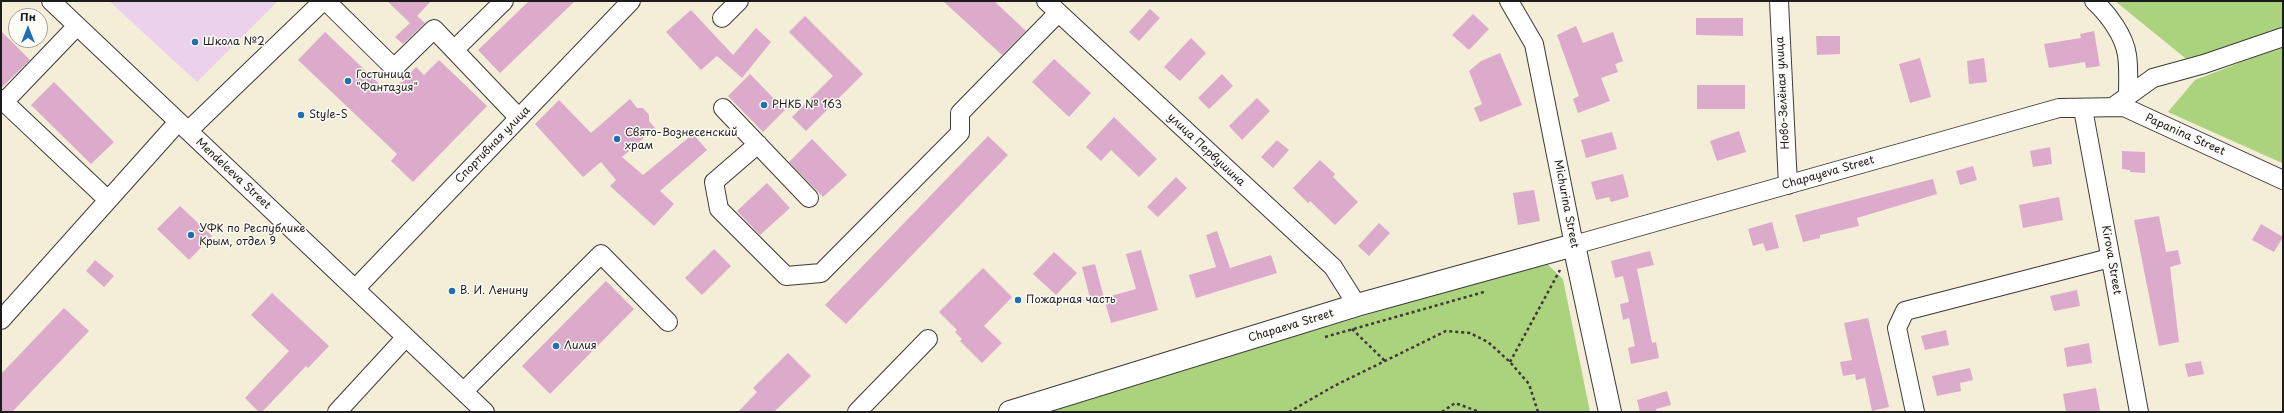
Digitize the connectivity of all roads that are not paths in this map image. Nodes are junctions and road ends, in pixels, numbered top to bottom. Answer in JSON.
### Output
{"nodes":[{"id":1,"x":51,"y":1,"type":"edge"},
{"id":2,"x":323,"y":1,"type":"edge"},
{"id":3,"x":326,"y":1,"type":"edge"},
{"id":4,"x":504,"y":1,"type":"edge"},
{"id":5,"x":739,"y":1,"type":"edge"},
{"id":6,"x":1509,"y":1,"type":"edge"},
{"id":7,"x":1779,"y":1,"type":"edge"},
{"id":8,"x":2094,"y":1,"type":"edge"},
{"id":9,"x":624,"y":4,"type":"edge"},
{"id":10,"x":1052,"y":7,"type":"edge"},
{"id":11,"x":722,"y":18,"type":"dead end"},
{"id":12,"x":77,"y":26,"type":"junction"},
{"id":13,"x":2283,"y":37,"type":"edge"},
{"id":14,"x":454,"y":50,"type":"junction"},
{"id":15,"x":2,"y":101,"type":"edge"},
{"id":16,"x":2121,"y":101,"type":"junction"},
{"id":17,"x":723,"y":108,"type":"dead end"},
{"id":18,"x":2083,"y":109,"type":"junction"},
{"id":19,"x":519,"y":118,"type":"junction"},
{"id":20,"x":183,"y":126,"type":"junction"},
{"id":21,"x":758,"y":144,"type":"junction"},
{"id":22,"x":2283,"y":180,"type":"edge"},
{"id":23,"x":1788,"y":185,"type":"junction"},
{"id":24,"x":809,"y":198,"type":"dead end"},
{"id":25,"x":108,"y":200,"type":"junction"},
{"id":26,"x":1574,"y":245,"type":"junction"},
{"id":27,"x":2110,"y":258,"type":"junction"},
{"id":28,"x":355,"y":289,"type":"junction"},
{"id":29,"x":1357,"y":305,"type":"junction"},
{"id":30,"x":1,"y":320,"type":"edge"},
{"id":31,"x":668,"y":322,"type":"dead end"},
{"id":32,"x":406,"y":338,"type":"junction"},
{"id":33,"x":928,"y":339,"type":"dead end"},
{"id":34,"x":464,"y":391,"type":"junction"},
{"id":35,"x":337,"y":412,"type":"edge"},
{"id":36,"x":485,"y":412,"type":"edge"},
{"id":37,"x":857,"y":412,"type":"edge"},
{"id":38,"x":1010,"y":412,"type":"edge"},
{"id":39,"x":1610,"y":412,"type":"edge"},
{"id":40,"x":1915,"y":412,"type":"edge"},
{"id":41,"x":2138,"y":412,"type":"edge"}],
"edges":[{"from":1,"to":12,"type":"street","name":"Mendeleeva Street"},
{"from":2,"to":20,"type":"street"},
{"from":3,"to":14,"type":"street"},
{"from":4,"to":14,"type":"street"},
{"from":5,"to":11,"type":"street"},
{"from":6,"to":26,"type":"street","name":"Michurina Street"},
{"from":7,"to":23,"type":"street","name":"Ново-Зелёная улица"},
{"from":8,"to":16,"type":"street"},
{"from":9,"to":19,"type":"street","name":"Спортивная улица"},
{"from":10,"to":21,"type":"street"},
{"from":10,"to":29,"type":"street","name":"улица Первушина"},
{"from":12,"to":15,"type":"street"},
{"from":12,"to":20,"type":"street","name":"Mendeleeva Street"},
{"from":13,"to":16,"type":"street"},
{"from":14,"to":19,"type":"street"},
{"from":15,"to":25,"type":"street"},
{"from":16,"to":18,"type":"street","name":"Papanina Street"},
{"from":16,"to":22,"type":"street","name":"Papanina Street"},
{"from":17,"to":21,"type":"street"},
{"from":18,"to":23,"type":"street","name":"Chapayeva Street"},
{"from":18,"to":27,"type":"street","name":"Kirova Street"},
{"from":19,"to":28,"type":"street","name":"Спортивная улица"},
{"from":20,"to":25,"type":"street"},
{"from":20,"to":28,"type":"street","name":"Mendeleeva Street"},
{"from":21,"to":24,"type":"street"},
{"from":23,"to":26,"type":"street","name":"Chapayeva Street"},
{"from":25,"to":30,"type":"street"},
{"from":26,"to":29,"type":"main road","name":"Chapaeva Street"},
{"from":26,"to":39,"type":"main road","name":"Michurina Street"},
{"from":27,"to":40,"type":"street"},
{"from":27,"to":41,"type":"street","name":"Kirova Street"},
{"from":28,"to":32,"type":"street","name":"Mendeleeva Street"},
{"from":29,"to":38,"type":"main road","name":"Chapaeva Street"},
{"from":31,"to":34,"type":"street"},
{"from":32,"to":34,"type":"street","name":"Mendeleeva Street"},
{"from":32,"to":35,"type":"street"},
{"from":33,"to":37,"type":"street"},
{"from":34,"to":36,"type":"street","name":"Mendeleeva Street"}]}
